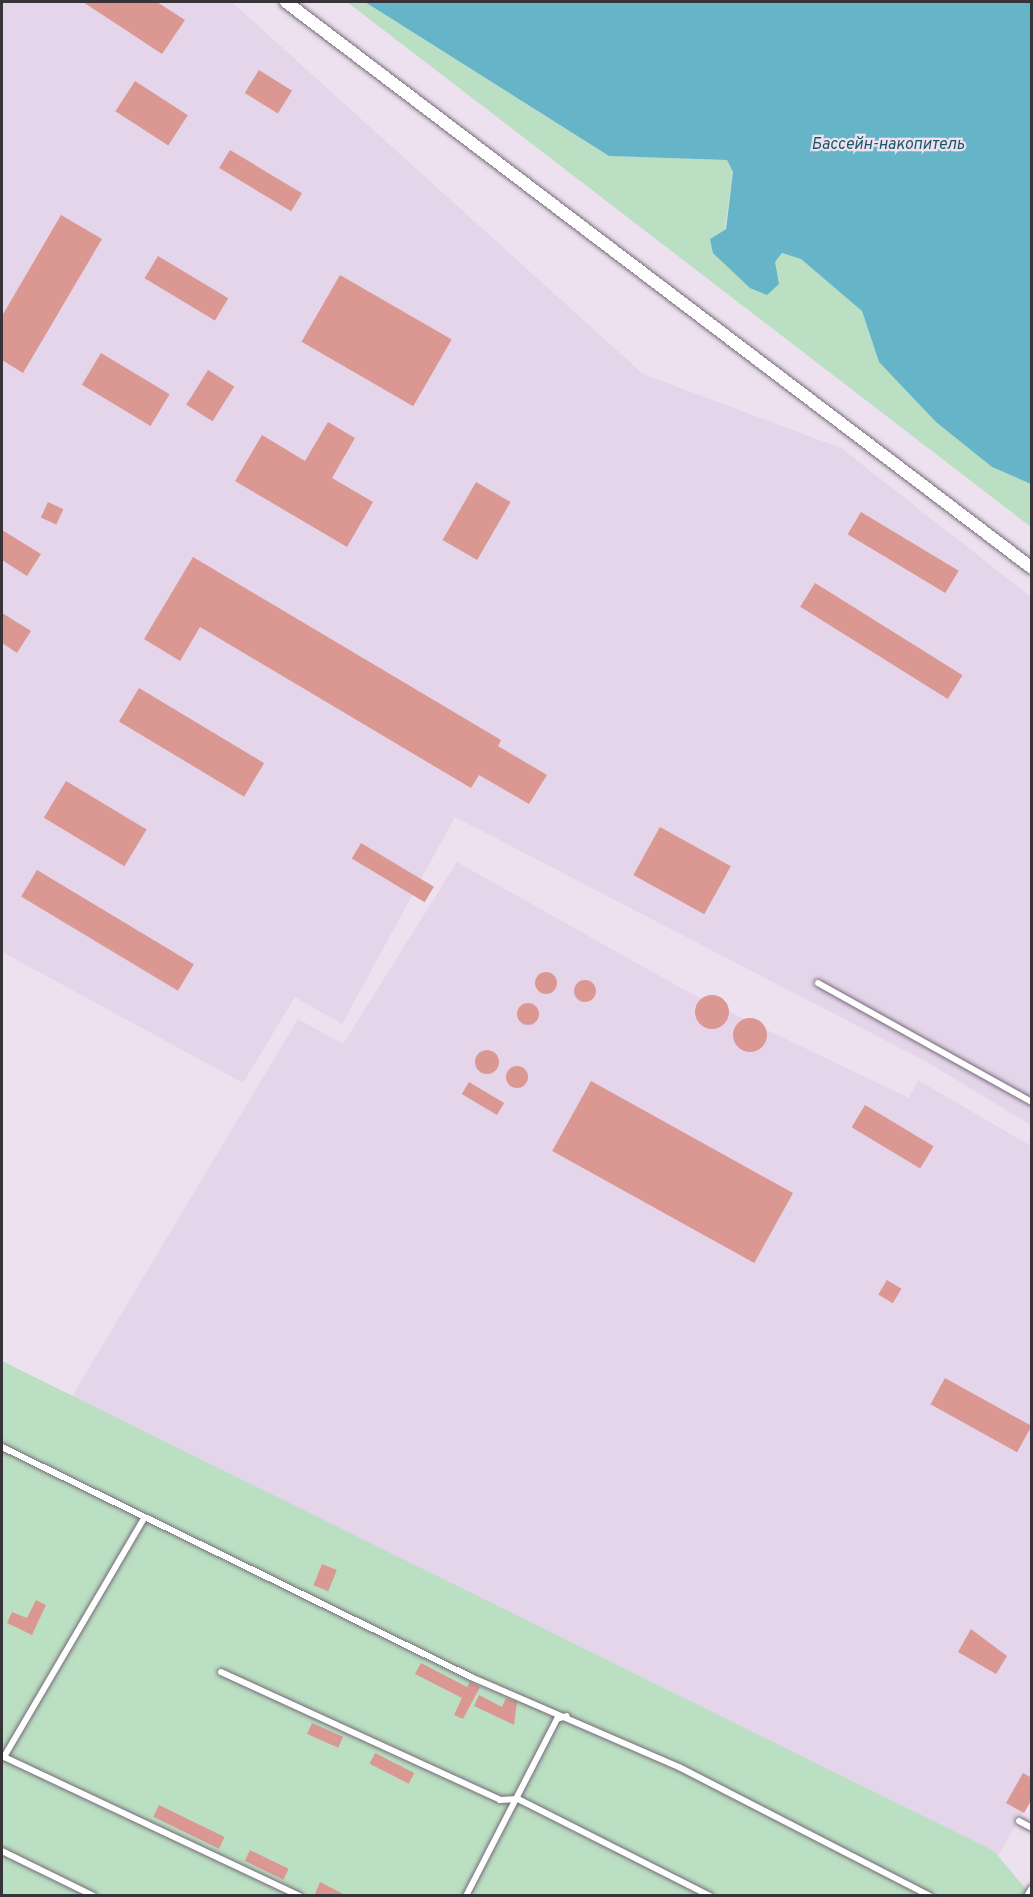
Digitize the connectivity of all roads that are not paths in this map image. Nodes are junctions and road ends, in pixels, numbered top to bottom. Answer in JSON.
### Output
{"nodes":[{"id":1,"x":286,"y":2,"type":"edge"},
{"id":2,"x":1032,"y":568,"type":"edge"},
{"id":3,"x":818,"y":983,"type":"dead end"},
{"id":4,"x":1032,"y":1102,"type":"edge"},
{"id":5,"x":2,"y":1447,"type":"edge"},
{"id":6,"x":143,"y":1520,"type":"junction"},
{"id":7,"x":221,"y":1672,"type":"dead end"},
{"id":8,"x":570,"y":1715,"type":"junction"},
{"id":9,"x":3,"y":1756,"type":"edge"},
{"id":10,"x":518,"y":1799,"type":"junction"},
{"id":11,"x":1019,"y":1821,"type":"dead end"},
{"id":12,"x":1032,"y":1828,"type":"edge"},
{"id":13,"x":2,"y":1851,"type":"edge"},
{"id":14,"x":1032,"y":1888,"type":"edge"},
{"id":15,"x":94,"y":1896,"type":"edge"},
{"id":16,"x":300,"y":1896,"type":"edge"},
{"id":17,"x":466,"y":1896,"type":"edge"},
{"id":18,"x":710,"y":1896,"type":"edge"},
{"id":19,"x":930,"y":1896,"type":"edge"},
{"id":20,"x":1028,"y":1896,"type":"edge"}],
"edges":[{"from":1,"to":2,"type":"street"},
{"from":3,"to":4,"type":"lane"},
{"from":5,"to":6,"type":"lane"},
{"from":6,"to":8,"type":"lane"},
{"from":6,"to":9,"type":"lane"},
{"from":7,"to":10,"type":"lane"},
{"from":8,"to":10,"type":"lane"},
{"from":8,"to":19,"type":"lane"},
{"from":9,"to":16,"type":"lane"},
{"from":10,"to":17,"type":"lane"},
{"from":10,"to":18,"type":"lane"},
{"from":11,"to":12,"type":"lane"},
{"from":13,"to":15,"type":"lane"},
{"from":14,"to":20,"type":"lane"}]}
